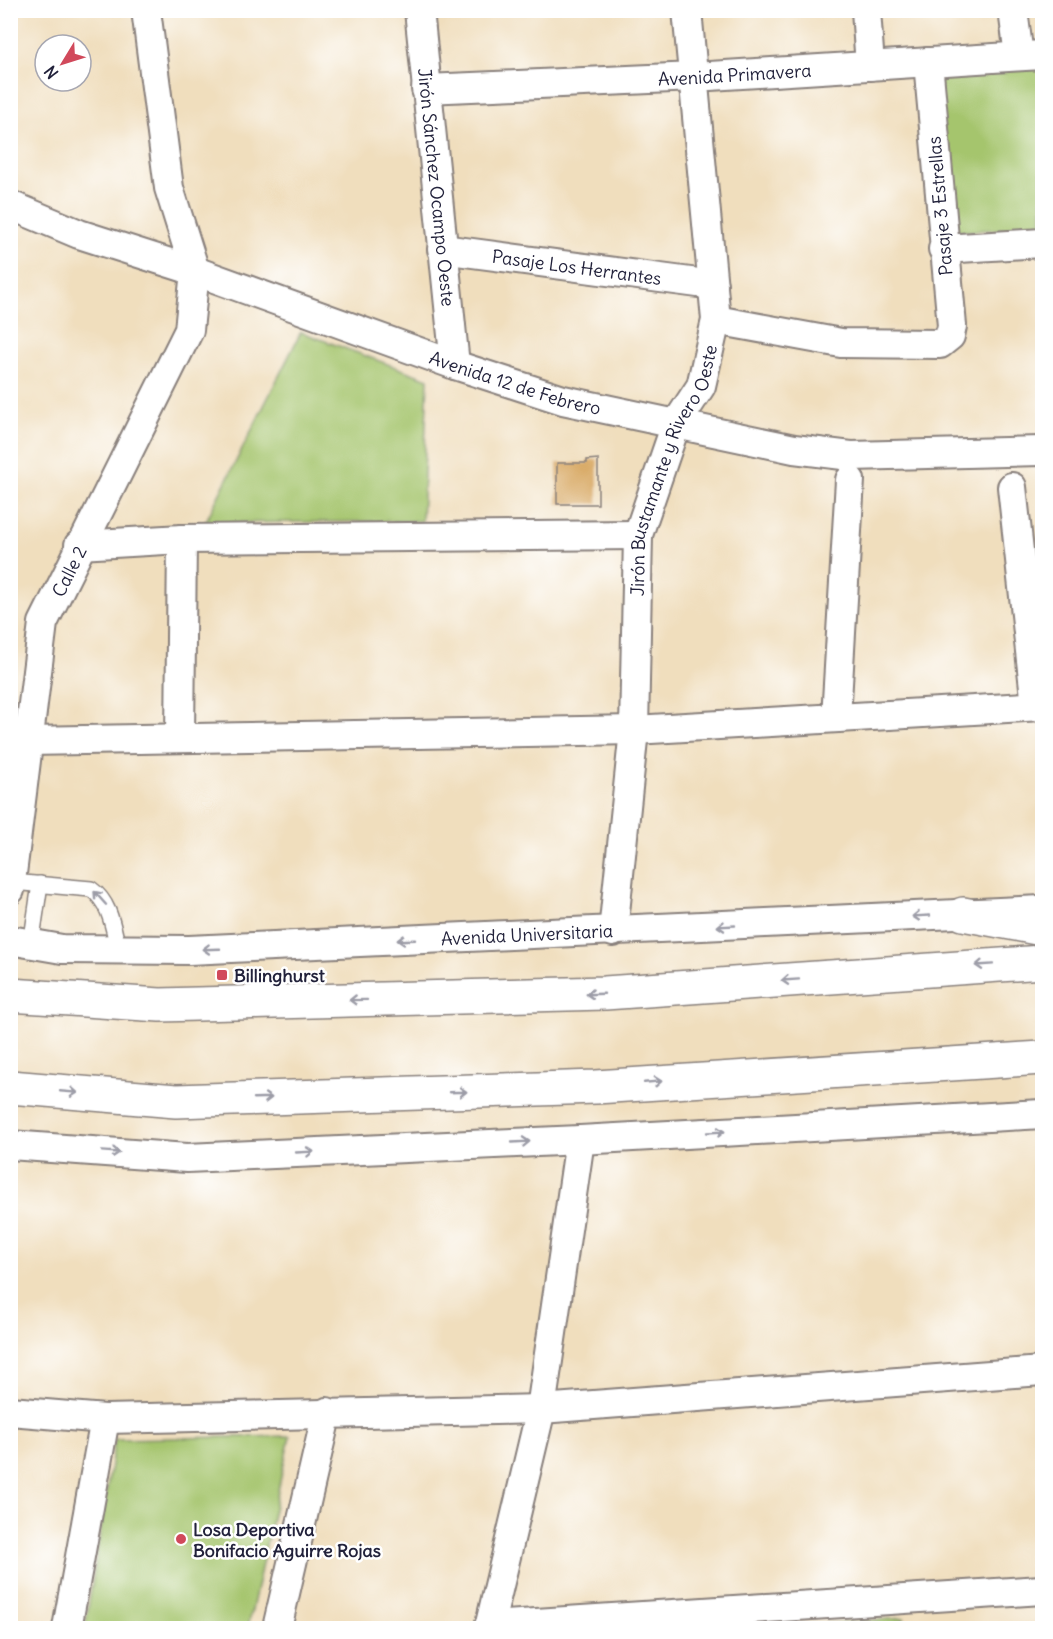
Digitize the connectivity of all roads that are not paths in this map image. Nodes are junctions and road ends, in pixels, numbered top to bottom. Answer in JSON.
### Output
{"nodes":[{"id":1,"x":146,"y":10,"type":"edge"},
{"id":2,"x":418,"y":10,"type":"edge"},
{"id":3,"x":687,"y":10,"type":"edge"},
{"id":4,"x":866,"y":10,"type":"edge"},
{"id":5,"x":1013,"y":10,"type":"edge"},
{"id":6,"x":1031,"y":56,"type":"edge"},
{"id":7,"x":928,"y":62,"type":"junction"},
{"id":8,"x":870,"y":66,"type":"junction"},
{"id":9,"x":694,"y":77,"type":"junction"},
{"id":10,"x":426,"y":89,"type":"junction"},
{"id":11,"x":13,"y":213,"type":"edge"},
{"id":12,"x":1042,"y":243,"type":"edge"},
{"id":13,"x":442,"y":249,"type":"junction"},
{"id":14,"x":943,"y":249,"type":"junction"},
{"id":15,"x":195,"y":272,"type":"junction"},
{"id":16,"x":713,"y":285,"type":"junction"},
{"id":17,"x":716,"y":320,"type":"junction"},
{"id":18,"x":454,"y":365,"type":"junction"},
{"id":19,"x":676,"y":424,"type":"junction"},
{"id":20,"x":1042,"y":451,"type":"edge"},
{"id":21,"x":850,"y":480,"type":"dead end"},
{"id":22,"x":1012,"y":487,"type":"dead end"},
{"id":23,"x":638,"y":535,"type":"junction"},
{"id":24,"x":182,"y":539,"type":"junction"},
{"id":25,"x":79,"y":545,"type":"junction"},
{"id":26,"x":1040,"y":706,"type":"edge"},
{"id":27,"x":836,"y":718,"type":"junction"},
{"id":28,"x":634,"y":730,"type":"junction"},
{"id":29,"x":180,"y":738,"type":"junction"},
{"id":30,"x":29,"y":741,"type":"junction"},
{"id":31,"x":40,"y":884,"type":"junction"},
{"id":32,"x":11,"y":886,"type":"edge"},
{"id":33,"x":1042,"y":910,"type":"edge"},
{"id":34,"x":963,"y":914,"type":"junction"},
{"id":35,"x":1042,"y":929,"type":"edge"},
{"id":36,"x":613,"y":932,"type":"junction"},
{"id":37,"x":21,"y":942,"type":"edge"},
{"id":38,"x":119,"y":952,"type":"junction"},
{"id":39,"x":1042,"y":962,"type":"edge"},
{"id":40,"x":10,"y":995,"type":"edge"},
{"id":41,"x":1042,"y":1058,"type":"edge"},
{"id":42,"x":10,"y":1087,"type":"edge"},
{"id":43,"x":1042,"y":1114,"type":"edge"},
{"id":44,"x":580,"y":1140,"type":"junction"},
{"id":45,"x":10,"y":1145,"type":"edge"},
{"id":46,"x":1042,"y":1371,"type":"edge"},
{"id":47,"x":541,"y":1409,"type":"junction"},
{"id":48,"x":10,"y":1411,"type":"edge"},
{"id":49,"x":327,"y":1412,"type":"junction"},
{"id":50,"x":105,"y":1419,"type":"junction"},
{"id":51,"x":1042,"y":1590,"type":"edge"},
{"id":52,"x":489,"y":1627,"type":"edge"},
{"id":53,"x":67,"y":1629,"type":"edge"},
{"id":54,"x":277,"y":1629,"type":"edge"}],
"edges":[{"from":1,"to":15,"type":"street"},
{"from":2,"to":10,"type":"street","name":"Jirón Sánchez Ocampo Oeste"},
{"from":3,"to":9,"type":"street","name":"Jirón Bustamante y Rivero Oeste"},
{"from":4,"to":8,"type":"street"},
{"from":5,"to":6,"type":"street"},
{"from":6,"to":7,"type":"street","name":"Avenida Primavera"},
{"from":7,"to":8,"type":"street","name":"Avenida Primavera"},
{"from":7,"to":14,"type":"street","name":"Pasaje 3 Estrellas"},
{"from":8,"to":9,"type":"street","name":"Avenida Primavera"},
{"from":9,"to":10,"type":"street","name":"Avenida Primavera"},
{"from":9,"to":16,"type":"street","name":"Jirón Bustamante y Rivero Oeste"},
{"from":10,"to":13,"type":"street","name":"Jirón Sánchez Ocampo Oeste"},
{"from":11,"to":15,"type":"street","name":"Avenida 12 de Febrero"},
{"from":12,"to":14,"type":"street"},
{"from":13,"to":16,"type":"street","name":"Pasaje Los Herrantes"},
{"from":13,"to":18,"type":"street","name":"Jirón Sánchez Ocampo Oeste"},
{"from":14,"to":17,"type":"street","name":"Pasaje 3 Estrellas"},
{"from":15,"to":18,"type":"street","name":"Avenida 12 de Febrero"},
{"from":15,"to":25,"type":"street","name":"Calle 2"},
{"from":16,"to":17,"type":"street","name":"Jirón Bustamante y Rivero Oeste"},
{"from":17,"to":19,"type":"street","name":"Jirón Bustamante y Rivero Oeste"},
{"from":18,"to":19,"type":"street","name":"Avenida 12 de Febrero"},
{"from":19,"to":20,"type":"street","name":"Avenida 12 de Febrero"},
{"from":19,"to":23,"type":"street","name":"Jirón Bustamante y Rivero Oeste"},
{"from":21,"to":27,"type":"street"},
{"from":22,"to":26,"type":"street"},
{"from":23,"to":24,"type":"street"},
{"from":23,"to":28,"type":"street","name":"Jirón Bustamante y Rivero Oeste"},
{"from":24,"to":25,"type":"street"},
{"from":24,"to":29,"type":"street"},
{"from":25,"to":30,"type":"street","name":"Calle 2"},
{"from":26,"to":27,"type":"street"},
{"from":27,"to":28,"type":"street"},
{"from":28,"to":29,"type":"street"},
{"from":28,"to":36,"type":"street","name":"Jirón Bustamante y Rivero Oeste"},
{"from":29,"to":30,"type":"street"},
{"from":30,"to":32,"type":"street","name":"Calle 2"},
{"from":31,"to":32,"type":"lane"},
{"from":31,"to":37,"type":"lane"},
{"from":38,"to":31,"type":"lane","one_way":true},
{"from":33,"to":34,"type":"street","name":"Avenida Universitaria"},
{"from":34,"to":35,"type":"street"},
{"from":34,"to":36,"type":"street","name":"Avenida Universitaria","one_way":true},
{"from":36,"to":38,"type":"street","name":"Avenida Universitaria","one_way":true},
{"from":37,"to":38,"type":"street","name":"Avenida Universitaria"},
{"from":39,"to":40,"type":"street","one_way":true},
{"from":42,"to":41,"type":"street","one_way":true},
{"from":44,"to":43,"type":"street","one_way":true},
{"from":45,"to":44,"type":"street","one_way":true},
{"from":44,"to":47,"type":"street"},
{"from":46,"to":47,"type":"street"},
{"from":47,"to":49,"type":"street"},
{"from":47,"to":52,"type":"street"},
{"from":48,"to":50,"type":"street"},
{"from":49,"to":50,"type":"street"},
{"from":49,"to":54,"type":"street"},
{"from":50,"to":53,"type":"street"},
{"from":51,"to":52,"type":"street"}]}
